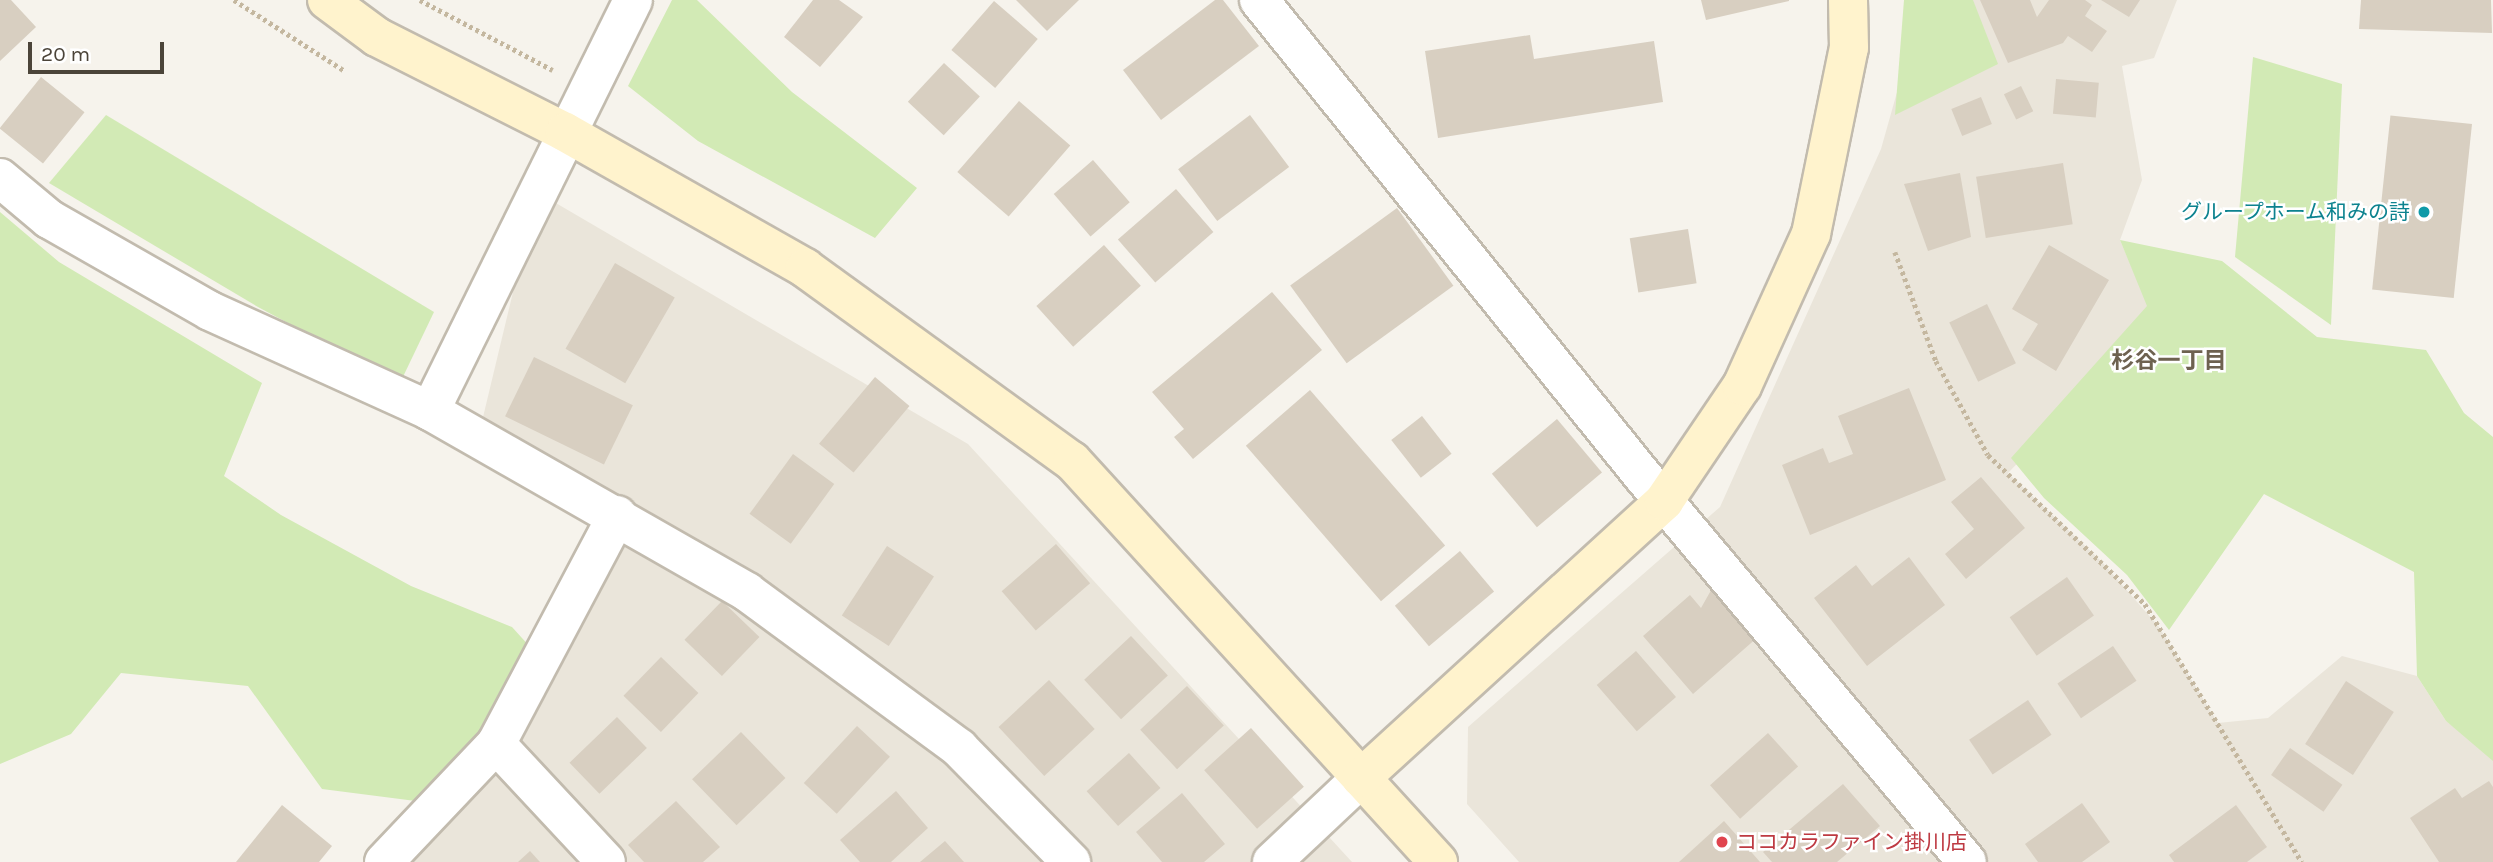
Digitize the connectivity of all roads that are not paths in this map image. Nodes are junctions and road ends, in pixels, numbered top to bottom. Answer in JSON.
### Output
{"nodes":[{"id":1,"x":327,"y":0,"type":"edge"},
{"id":2,"x":632,"y":0,"type":"edge"},
{"id":3,"x":1259,"y":0,"type":"edge"},
{"id":4,"x":1848,"y":0,"type":"edge"},
{"id":5,"x":565,"y":132,"type":"junction"},
{"id":6,"x":0,"y":178,"type":"edge"},
{"id":7,"x":430,"y":411,"type":"junction"},
{"id":8,"x":1664,"y":501,"type":"junction"},
{"id":9,"x":617,"y":515,"type":"junction"},
{"id":10,"x":496,"y":744,"type":"junction"},
{"id":11,"x":1361,"y":778,"type":"junction"},
{"id":12,"x":384,"y":862,"type":"edge"},
{"id":13,"x":606,"y":862,"type":"edge"},
{"id":14,"x":1071,"y":862,"type":"edge"},
{"id":15,"x":1272,"y":862,"type":"edge"},
{"id":16,"x":1438,"y":862,"type":"edge"},
{"id":17,"x":1967,"y":862,"type":"edge"}],
"edges":[{"from":1,"to":5,"type":"street"},
{"from":2,"to":5,"type":"street"},
{"from":3,"to":8,"type":"street"},
{"from":4,"to":8,"type":"street"},
{"from":5,"to":7,"type":"street"},
{"from":5,"to":11,"type":"street"},
{"from":6,"to":7,"type":"street"},
{"from":7,"to":9,"type":"street"},
{"from":8,"to":11,"type":"street"},
{"from":8,"to":17,"type":"street"},
{"from":9,"to":10,"type":"street"},
{"from":9,"to":14,"type":"street"},
{"from":10,"to":12,"type":"street"},
{"from":10,"to":13,"type":"street"},
{"from":11,"to":15,"type":"street"},
{"from":11,"to":16,"type":"street"}]}
